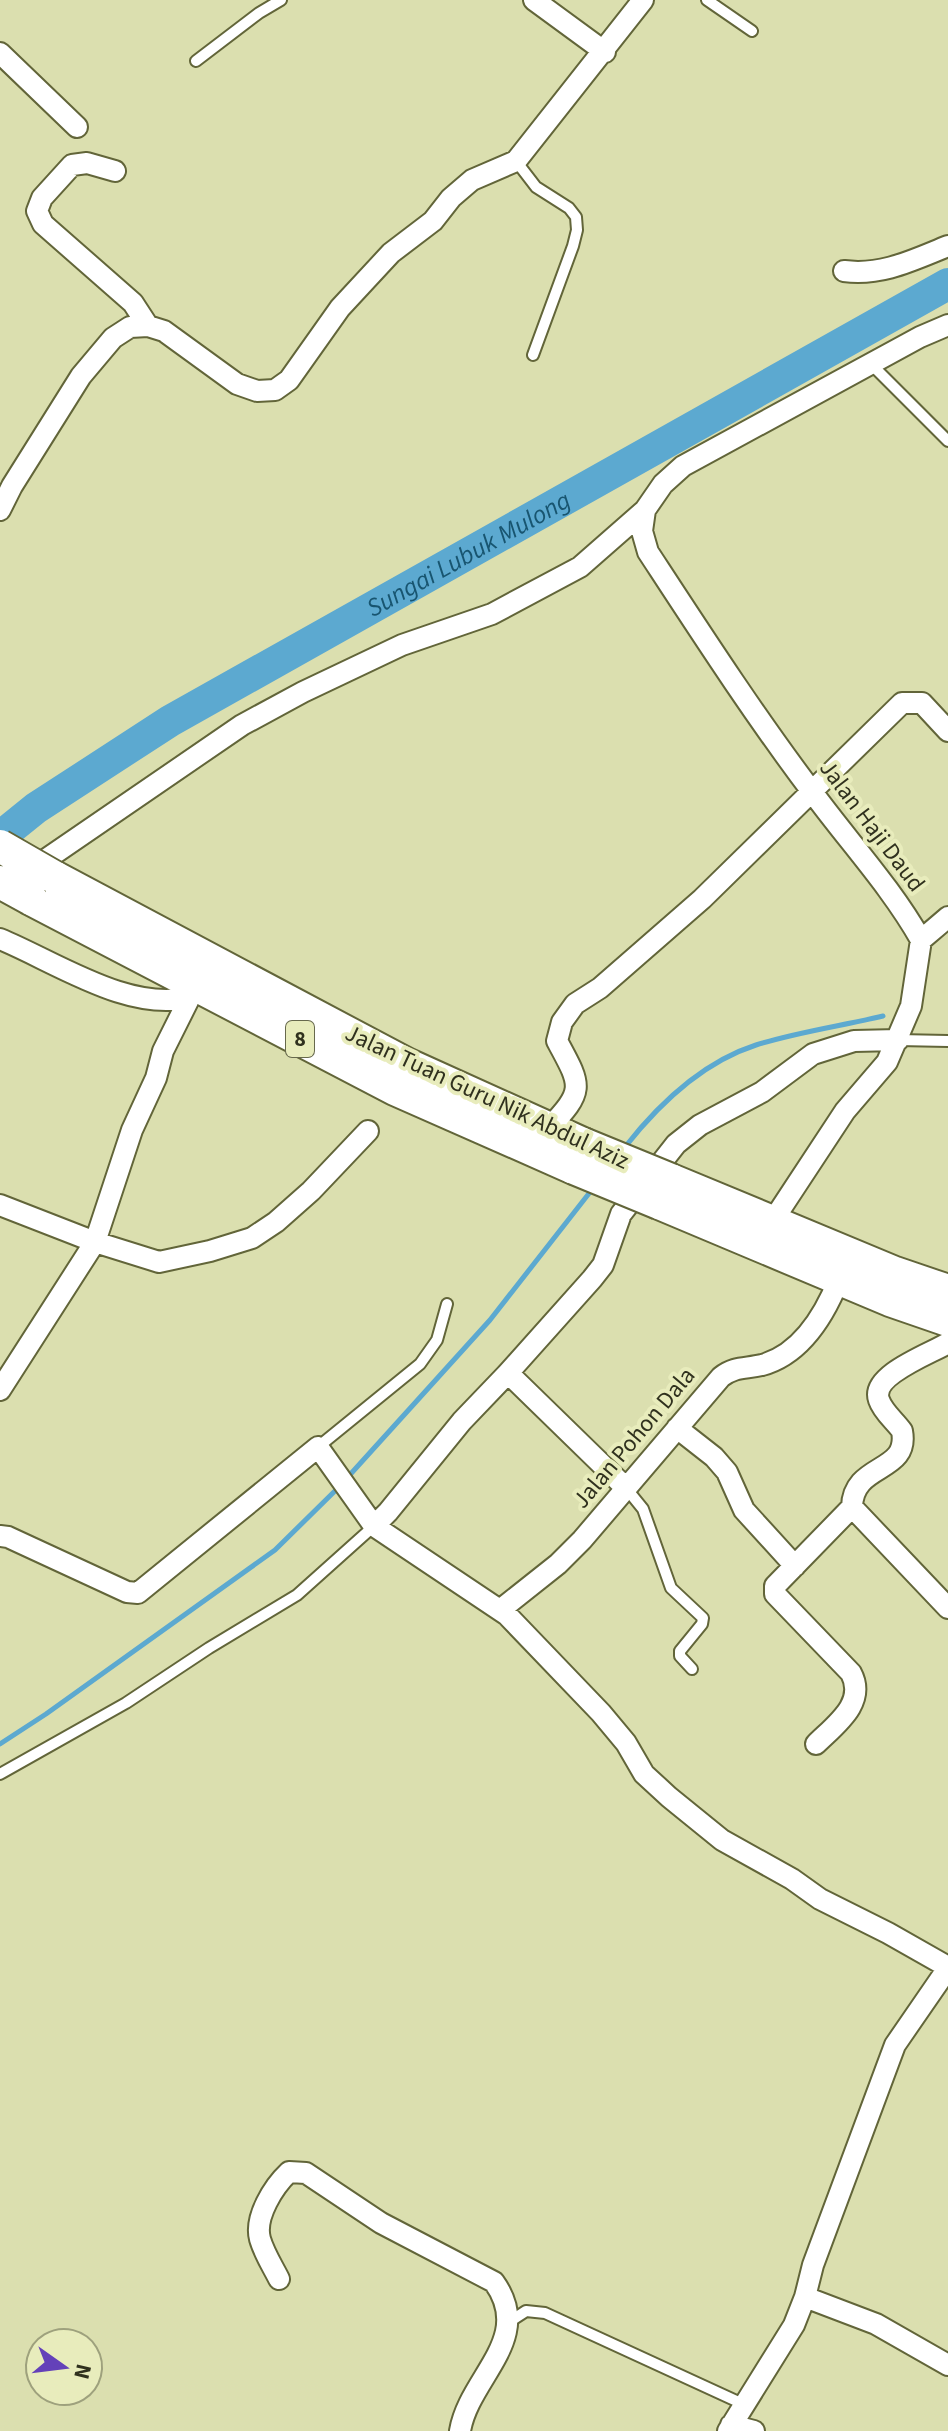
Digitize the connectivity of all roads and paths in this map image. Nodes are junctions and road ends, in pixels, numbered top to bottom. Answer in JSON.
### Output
{"nodes":[{"id":1,"x":281,"y":0,"type":"edge"},
{"id":2,"x":534,"y":0,"type":"edge"},
{"id":3,"x":643,"y":0,"type":"edge"},
{"id":4,"x":707,"y":0,"type":"edge"},
{"id":5,"x":752,"y":31,"type":"dead end"},
{"id":6,"x":605,"y":52,"type":"junction"},
{"id":7,"x":0,"y":53,"type":"edge"},
{"id":8,"x":196,"y":61,"type":"dead end"},
{"id":9,"x":77,"y":127,"type":"dead end"},
{"id":10,"x":516,"y":161,"type":"junction"},
{"id":11,"x":115,"y":171,"type":"dead end"},
{"id":12,"x":948,"y":246,"type":"edge"},
{"id":13,"x":844,"y":271,"type":"dead end"},
{"id":14,"x":948,"y":325,"type":"edge"},
{"id":15,"x":148,"y":326,"type":"junction"},
{"id":16,"x":533,"y":355,"type":"dead end"},
{"id":17,"x":871,"y":364,"type":"junction"},
{"id":18,"x":948,"y":441,"type":"edge"},
{"id":19,"x":0,"y":510,"type":"edge"},
{"id":20,"x":645,"y":510,"type":"junction"},
{"id":21,"x":948,"y":731,"type":"edge"},
{"id":22,"x":812,"y":792,"type":"junction"},
{"id":23,"x":0,"y":846,"type":"edge"},
{"id":24,"x":0,"y":882,"type":"edge"},
{"id":25,"x":15,"y":896,"type":"edge"},
{"id":26,"x":948,"y":917,"type":"edge"},
{"id":27,"x":0,"y":939,"type":"edge"},
{"id":28,"x":921,"y":940,"type":"junction"},
{"id":29,"x":194,"y":991,"type":"junction"},
{"id":30,"x":898,"y":1040,"type":"junction"},
{"id":31,"x":948,"y":1041,"type":"edge"},
{"id":32,"x":548,"y":1129,"type":"junction"},
{"id":33,"x":368,"y":1131,"type":"dead end"},
{"id":34,"x":578,"y":1156,"type":"junction"},
{"id":35,"x":665,"y":1192,"type":"junction"},
{"id":36,"x":0,"y":1205,"type":"edge"},
{"id":37,"x":772,"y":1222,"type":"junction"},
{"id":38,"x":95,"y":1242,"type":"junction"},
{"id":39,"x":839,"y":1279,"type":"junction"},
{"id":40,"x":948,"y":1291,"type":"edge"},
{"id":41,"x":447,"y":1304,"type":"dead end"},
{"id":42,"x":948,"y":1320,"type":"edge"},
{"id":43,"x":948,"y":1343,"type":"edge"},
{"id":44,"x":508,"y":1373,"type":"junction"},
{"id":45,"x":0,"y":1390,"type":"edge"},
{"id":46,"x":677,"y":1428,"type":"junction"},
{"id":47,"x":318,"y":1447,"type":"junction"},
{"id":48,"x":626,"y":1488,"type":"junction"},
{"id":49,"x":852,"y":1507,"type":"junction"},
{"id":50,"x":374,"y":1526,"type":"junction"},
{"id":51,"x":0,"y":1536,"type":"edge"},
{"id":52,"x":795,"y":1566,"type":"junction"},
{"id":53,"x":948,"y":1608,"type":"edge"},
{"id":54,"x":500,"y":1610,"type":"junction"},
{"id":55,"x":692,"y":1669,"type":"dead end"},
{"id":56,"x":816,"y":1744,"type":"dead end"},
{"id":57,"x":0,"y":1774,"type":"edge"},
{"id":58,"x":948,"y":1968,"type":"edge"},
{"id":59,"x":279,"y":2279,"type":"dead end"},
{"id":60,"x":805,"y":2297,"type":"junction"},
{"id":61,"x":507,"y":2324,"type":"junction"},
{"id":62,"x":948,"y":2365,"type":"edge"},
{"id":63,"x":743,"y":2404,"type":"junction"},
{"id":64,"x":729,"y":2428,"type":"edge"},
{"id":65,"x":460,"y":2431,"type":"edge"},
{"id":66,"x":754,"y":2431,"type":"edge"}],
"edges":[{"from":1,"to":8,"type":"lane"},
{"from":2,"to":6,"type":"street"},
{"from":3,"to":6,"type":"street"},
{"from":4,"to":5,"type":"lane"},
{"from":6,"to":10,"type":"street"},
{"from":7,"to":9,"type":"street"},
{"from":10,"to":15,"type":"street"},
{"from":10,"to":16,"type":"lane"},
{"from":11,"to":15,"type":"street"},
{"from":12,"to":13,"type":"street"},
{"from":14,"to":17,"type":"street"},
{"from":15,"to":19,"type":"street"},
{"from":17,"to":18,"type":"lane"},
{"from":17,"to":20,"type":"street"},
{"from":20,"to":22,"type":"street","name":"Jalan Haji Daud"},
{"from":20,"to":25,"type":"street"},
{"from":21,"to":22,"type":"street"},
{"from":22,"to":28,"type":"street","name":"Jalan Haji Daud"},
{"from":22,"to":32,"type":"street"},
{"from":23,"to":32,"type":"main road","name":"Jalan Tuan Guru Nik Abdul Aziz","number":"8","bridge":true},
{"from":24,"to":25,"type":"main road","name":"Jalan Tuan Guru Nik Abdul Aziz","number":"8","bridge":true},
{"from":25,"to":29,"type":"main road","name":"Jalan Tuan Guru Nik Abdul Aziz","number":"8"},
{"from":26,"to":28,"type":"street"},
{"from":27,"to":29,"type":"street"},
{"from":28,"to":30,"type":"street"},
{"from":29,"to":34,"type":"main road","name":"Jalan Tuan Guru Nik Abdul Aziz","number":"8"},
{"from":29,"to":38,"type":"street"},
{"from":30,"to":31,"type":"lane"},
{"from":30,"to":37,"type":"street"},
{"from":30,"to":44,"type":"street"},
{"from":32,"to":34,"type":"main road","name":"Jalan Tuan Guru Nik Abdul Aziz","number":"8"},
{"from":33,"to":38,"type":"street"},
{"from":34,"to":35,"type":"main road","name":"Jalan Tuan Guru Nik Abdul Aziz","number":"8","bridge":true},
{"from":35,"to":37,"type":"main road","name":"Jalan Tuan Guru Nik Abdul Aziz","number":"8"},
{"from":35,"to":39,"type":"main road","name":"Jalan Tuan Guru Nik Abdul Aziz","number":"8"},
{"from":36,"to":38,"type":"street"},
{"from":37,"to":40,"type":"main road","name":"Jalan Tuan Guru Nik Abdul Aziz","number":"8"},
{"from":38,"to":45,"type":"street"},
{"from":39,"to":42,"type":"main road","name":"Jalan Tuan Guru Nik Abdul Aziz","number":"8"},
{"from":39,"to":46,"type":"street","name":"Jalan Pohon Dala"},
{"from":41,"to":47,"type":"lane"},
{"from":43,"to":49,"type":"street"},
{"from":44,"to":48,"type":"street"},
{"from":44,"to":50,"type":"street"},
{"from":46,"to":48,"type":"street","name":"Jalan Pohon Dala"},
{"from":46,"to":52,"type":"street"},
{"from":47,"to":50,"type":"street"},
{"from":47,"to":51,"type":"street"},
{"from":48,"to":54,"type":"street","name":"Jalan Pohon Dala"},
{"from":48,"to":55,"type":"lane"},
{"from":49,"to":52,"type":"street"},
{"from":49,"to":53,"type":"street"},
{"from":50,"to":54,"type":"street"},
{"from":50,"to":57,"type":"lane"},
{"from":52,"to":56,"type":"street"},
{"from":54,"to":58,"type":"street"},
{"from":58,"to":60,"type":"street"},
{"from":59,"to":61,"type":"street"},
{"from":60,"to":62,"type":"street"},
{"from":60,"to":63,"type":"street"},
{"from":61,"to":63,"type":"lane"},
{"from":61,"to":65,"type":"street"},
{"from":63,"to":64,"type":"street"},
{"from":64,"to":66,"type":"street"}]}
